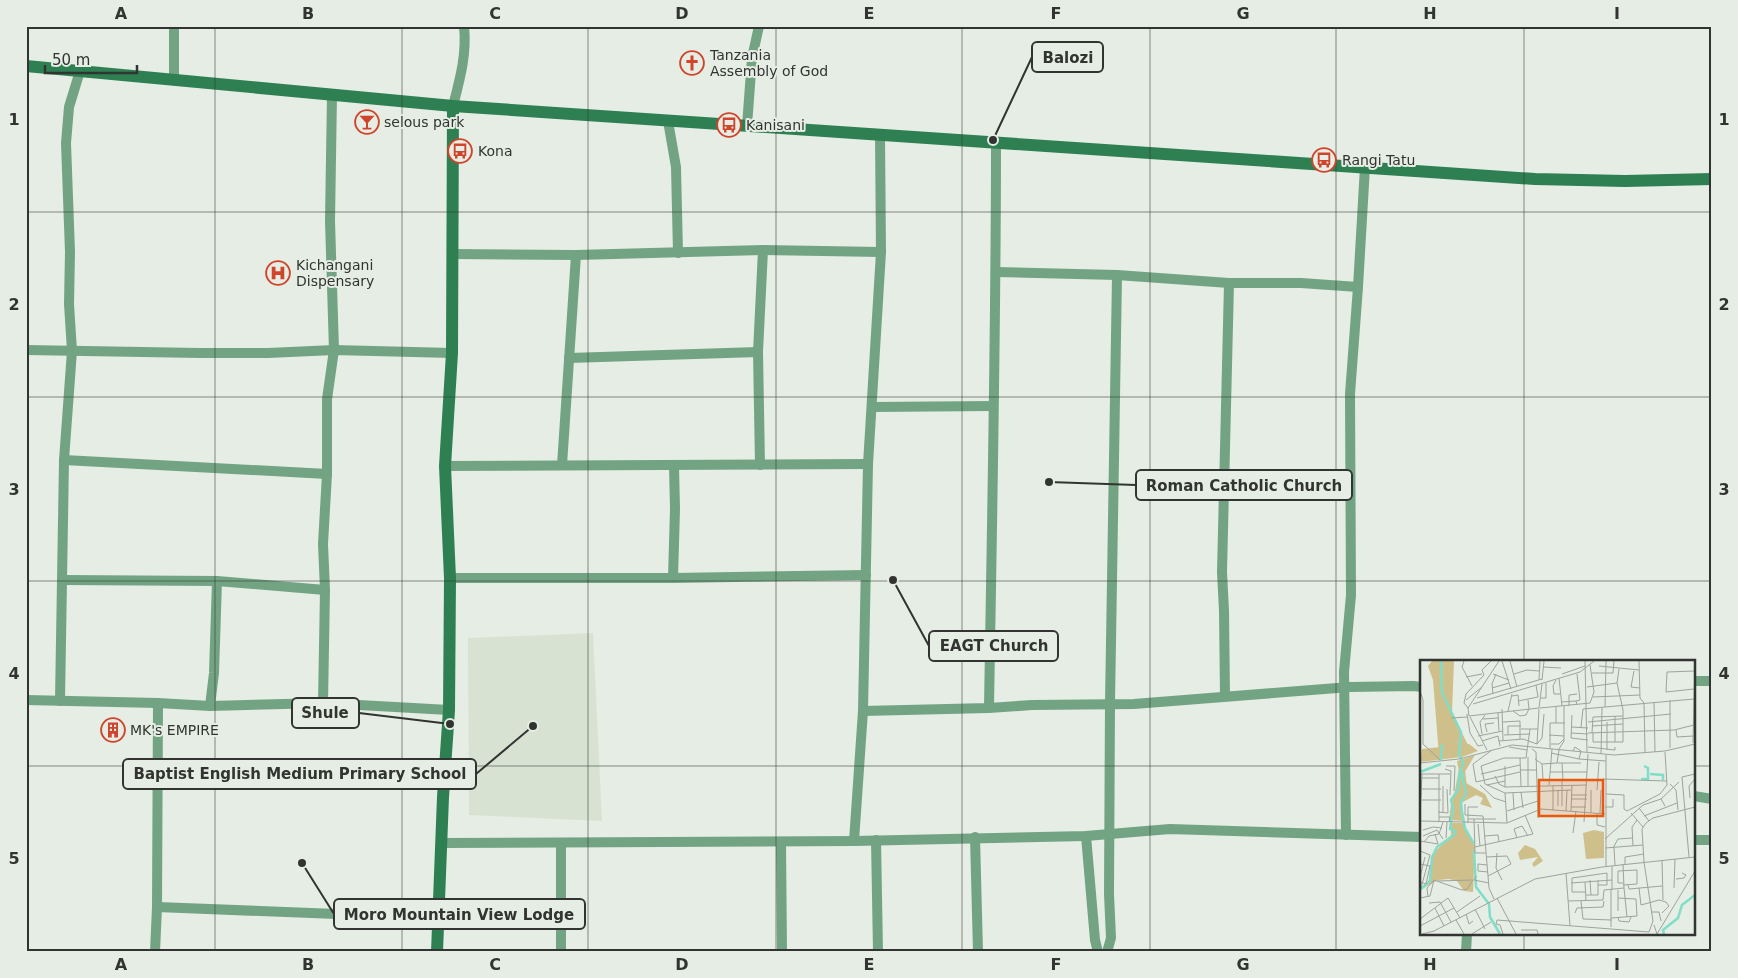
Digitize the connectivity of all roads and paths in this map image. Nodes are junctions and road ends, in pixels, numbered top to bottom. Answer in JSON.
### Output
{"nodes":[{"id":1,"x":174,"y":26,"type":"edge"},
{"id":2,"x":464,"y":26,"type":"edge"},
{"id":3,"x":759,"y":26,"type":"edge"},
{"id":4,"x":26,"y":66,"type":"edge"},
{"id":5,"x":80,"y":72,"type":"junction"},
{"id":6,"x":174,"y":79,"type":"junction"},
{"id":7,"x":332,"y":95,"type":"junction"},
{"id":8,"x":453,"y":106,"type":"junction"},
{"id":9,"x":668,"y":121,"type":"junction"},
{"id":10,"x":747,"y":126,"type":"junction"},
{"id":11,"x":880,"y":136,"type":"junction"},
{"id":12,"x":996,"y":143,"type":"junction"},
{"id":13,"x":1365,"y":167,"type":"junction"},
{"id":14,"x":1712,"y":179,"type":"edge"},
{"id":15,"x":763,"y":250,"type":"junction"},
{"id":16,"x":881,"y":252,"type":"junction"},
{"id":17,"x":678,"y":253,"type":"junction"},
{"id":18,"x":453,"y":254,"type":"junction"},
{"id":19,"x":576,"y":255,"type":"junction"},
{"id":20,"x":996,"y":272,"type":"junction"},
{"id":21,"x":1117,"y":275,"type":"junction"},
{"id":22,"x":1229,"y":283,"type":"junction"},
{"id":23,"x":1358,"y":287,"type":"junction"},
{"id":24,"x":26,"y":350,"type":"edge"},
{"id":25,"x":334,"y":350,"type":"junction"},
{"id":26,"x":72,"y":351,"type":"junction"},
{"id":27,"x":758,"y":352,"type":"junction"},
{"id":28,"x":452,"y":353,"type":"junction"},
{"id":29,"x":569,"y":358,"type":"junction"},
{"id":30,"x":993,"y":406,"type":"junction"},
{"id":31,"x":872,"y":407,"type":"junction"},
{"id":32,"x":64,"y":460,"type":"junction"},
{"id":33,"x":868,"y":464,"type":"junction"},
{"id":34,"x":562,"y":465,"type":"junction"},
{"id":35,"x":760,"y":465,"type":"junction"},
{"id":36,"x":445,"y":466,"type":"junction"},
{"id":37,"x":674,"y":466,"type":"junction"},
{"id":38,"x":327,"y":474,"type":"junction"},
{"id":39,"x":866,"y":575,"type":"junction"},
{"id":40,"x":450,"y":578,"type":"junction"},
{"id":41,"x":673,"y":578,"type":"junction"},
{"id":42,"x":63,"y":580,"type":"junction"},
{"id":43,"x":217,"y":581,"type":"junction"},
{"id":44,"x":325,"y":590,"type":"junction"},
{"id":45,"x":1712,"y":681,"type":"edge"},
{"id":46,"x":1696,"y":682,"type":"edge"},
{"id":47,"x":1420,"y":687,"type":"edge"},
{"id":48,"x":1345,"y":688,"type":"junction"},
{"id":49,"x":1225,"y":696,"type":"junction"},
{"id":50,"x":26,"y":700,"type":"edge"},
{"id":51,"x":60,"y":701,"type":"junction"},
{"id":52,"x":158,"y":703,"type":"junction"},
{"id":53,"x":323,"y":703,"type":"junction"},
{"id":54,"x":1110,"y":703,"type":"junction"},
{"id":55,"x":210,"y":706,"type":"junction"},
{"id":56,"x":989,"y":708,"type":"junction"},
{"id":57,"x":449,"y":710,"type":"junction"},
{"id":58,"x":863,"y":711,"type":"junction"},
{"id":59,"x":1696,"y":796,"type":"edge"},
{"id":60,"x":1712,"y":799,"type":"edge"},
{"id":61,"x":1109,"y":835,"type":"junction"},
{"id":62,"x":1346,"y":835,"type":"junction"},
{"id":63,"x":1086,"y":836,"type":"junction"},
{"id":64,"x":975,"y":837,"type":"junction"},
{"id":65,"x":1420,"y":837,"type":"edge"},
{"id":66,"x":876,"y":840,"type":"junction"},
{"id":67,"x":1696,"y":840,"type":"edge"},
{"id":68,"x":1712,"y":840,"type":"edge"},
{"id":69,"x":854,"y":842,"type":"junction"},
{"id":70,"x":442,"y":843,"type":"junction"},
{"id":71,"x":781,"y":843,"type":"junction"},
{"id":72,"x":561,"y":844,"type":"junction"},
{"id":73,"x":157,"y":907,"type":"junction"},
{"id":74,"x":438,"y":918,"type":"junction"},
{"id":75,"x":1467,"y":936,"type":"edge"},
{"id":76,"x":155,"y":952,"type":"edge"},
{"id":77,"x":437,"y":952,"type":"edge"},
{"id":78,"x":561,"y":952,"type":"edge"},
{"id":79,"x":782,"y":952,"type":"edge"},
{"id":80,"x":878,"y":952,"type":"edge"},
{"id":81,"x":978,"y":952,"type":"edge"},
{"id":82,"x":1098,"y":952,"type":"edge"},
{"id":83,"x":1107,"y":952,"type":"edge"},
{"id":84,"x":1466,"y":952,"type":"edge"}],
"edges":[{"from":1,"to":6,"type":"street"},
{"from":2,"to":8,"type":"street"},
{"from":3,"to":10,"type":"street"},
{"from":4,"to":5,"type":"street"},
{"from":5,"to":6,"type":"street"},
{"from":5,"to":26,"type":"street"},
{"from":6,"to":7,"type":"street"},
{"from":7,"to":8,"type":"street"},
{"from":7,"to":25,"type":"street"},
{"from":8,"to":9,"type":"street"},
{"from":8,"to":18,"type":"street"},
{"from":9,"to":10,"type":"street"},
{"from":9,"to":17,"type":"street"},
{"from":10,"to":11,"type":"street"},
{"from":11,"to":12,"type":"street"},
{"from":11,"to":16,"type":"street"},
{"from":12,"to":13,"type":"street"},
{"from":12,"to":20,"type":"street"},
{"from":13,"to":14,"type":"street"},
{"from":13,"to":23,"type":"street"},
{"from":15,"to":16,"type":"street"},
{"from":15,"to":17,"type":"street"},
{"from":15,"to":27,"type":"street"},
{"from":16,"to":31,"type":"street"},
{"from":17,"to":19,"type":"street"},
{"from":18,"to":19,"type":"street"},
{"from":18,"to":28,"type":"street"},
{"from":19,"to":29,"type":"street"},
{"from":20,"to":21,"type":"street"},
{"from":20,"to":30,"type":"street"},
{"from":21,"to":22,"type":"street"},
{"from":21,"to":54,"type":"street"},
{"from":22,"to":23,"type":"street"},
{"from":22,"to":49,"type":"street"},
{"from":23,"to":48,"type":"street"},
{"from":24,"to":26,"type":"street"},
{"from":25,"to":26,"type":"street"},
{"from":25,"to":28,"type":"street"},
{"from":25,"to":38,"type":"street"},
{"from":26,"to":32,"type":"street"},
{"from":27,"to":29,"type":"street"},
{"from":27,"to":35,"type":"street"},
{"from":28,"to":36,"type":"street"},
{"from":29,"to":34,"type":"street"},
{"from":30,"to":31,"type":"street"},
{"from":30,"to":56,"type":"street"},
{"from":31,"to":33,"type":"street"},
{"from":32,"to":38,"type":"street"},
{"from":32,"to":42,"type":"street"},
{"from":33,"to":35,"type":"street"},
{"from":33,"to":39,"type":"street"},
{"from":34,"to":36,"type":"street"},
{"from":34,"to":37,"type":"street"},
{"from":35,"to":37,"type":"street"},
{"from":36,"to":40,"type":"street"},
{"from":37,"to":41,"type":"street"},
{"from":38,"to":44,"type":"street"},
{"from":39,"to":41,"type":"street"},
{"from":39,"to":58,"type":"street"},
{"from":40,"to":41,"type":"street"},
{"from":40,"to":57,"type":"street"},
{"from":42,"to":43,"type":"street"},
{"from":42,"to":51,"type":"street"},
{"from":43,"to":44,"type":"street"},
{"from":43,"to":55,"type":"street"},
{"from":44,"to":53,"type":"street"},
{"from":45,"to":46,"type":"street"},
{"from":47,"to":48,"type":"street"},
{"from":48,"to":49,"type":"street"},
{"from":48,"to":62,"type":"street"},
{"from":49,"to":54,"type":"street"},
{"from":50,"to":51,"type":"street"},
{"from":51,"to":52,"type":"street"},
{"from":52,"to":55,"type":"street"},
{"from":52,"to":73,"type":"street"},
{"from":53,"to":55,"type":"street"},
{"from":53,"to":57,"type":"street"},
{"from":54,"to":56,"type":"street"},
{"from":54,"to":61,"type":"street"},
{"from":56,"to":58,"type":"street"},
{"from":57,"to":70,"type":"street"},
{"from":58,"to":69,"type":"street"},
{"from":59,"to":60,"type":"street"},
{"from":61,"to":62,"type":"street"},
{"from":61,"to":63,"type":"street"},
{"from":61,"to":83,"type":"street"},
{"from":62,"to":65,"type":"street"},
{"from":63,"to":64,"type":"street"},
{"from":63,"to":82,"type":"street"},
{"from":64,"to":66,"type":"street"},
{"from":64,"to":81,"type":"street"},
{"from":66,"to":69,"type":"street"},
{"from":66,"to":80,"type":"street"},
{"from":67,"to":68,"type":"street"},
{"from":69,"to":71,"type":"street"},
{"from":70,"to":72,"type":"street"},
{"from":70,"to":74,"type":"street"},
{"from":71,"to":72,"type":"street"},
{"from":71,"to":79,"type":"street"},
{"from":72,"to":78,"type":"street"},
{"from":73,"to":74,"type":"street"},
{"from":73,"to":76,"type":"street"},
{"from":74,"to":77,"type":"street"},
{"from":75,"to":84,"type":"street"}]}
